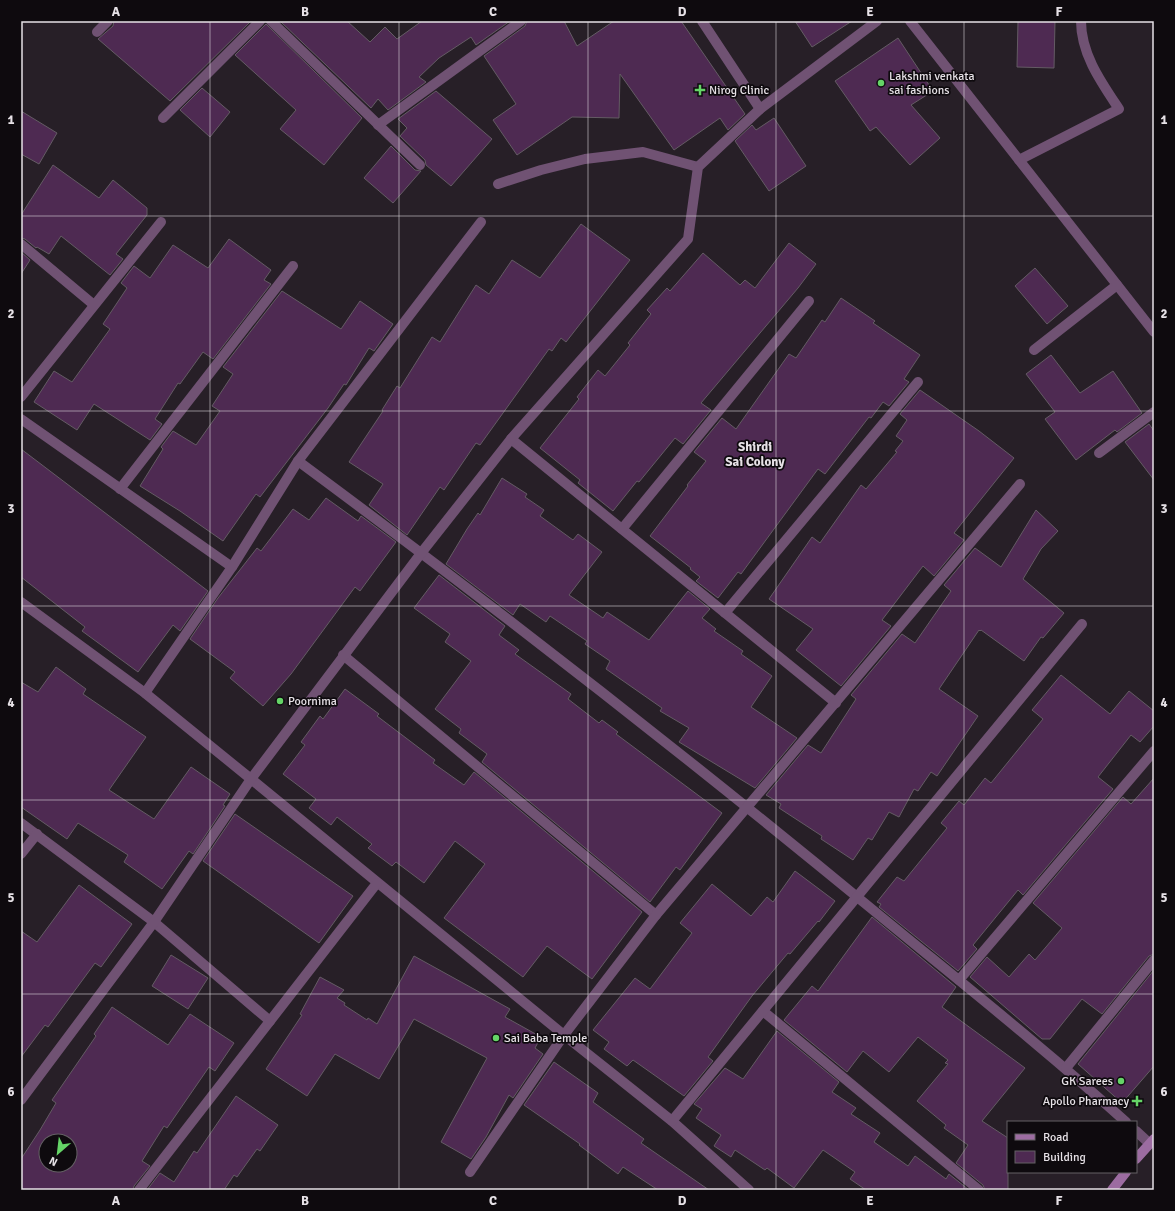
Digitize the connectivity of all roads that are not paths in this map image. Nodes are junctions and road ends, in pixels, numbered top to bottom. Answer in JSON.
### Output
{"nodes":[{"id":1,"x":108,"y":21,"type":"edge"},
{"id":2,"x":260,"y":21,"type":"edge"},
{"id":3,"x":271,"y":21,"type":"edge"},
{"id":4,"x":521,"y":21,"type":"edge"},
{"id":5,"x":702,"y":21,"type":"edge"},
{"id":6,"x":877,"y":21,"type":"edge"},
{"id":7,"x":910,"y":21,"type":"edge"},
{"id":8,"x":1081,"y":21,"type":"edge"},
{"id":9,"x":97,"y":32,"type":"dead end"},
{"id":10,"x":760,"y":109,"type":"junction"},
{"id":11,"x":163,"y":118,"type":"dead end"},
{"id":12,"x":378,"y":124,"type":"junction"},
{"id":13,"x":1019,"y":160,"type":"junction"},
{"id":14,"x":420,"y":165,"type":"dead end"},
{"id":15,"x":698,"y":167,"type":"junction"},
{"id":16,"x":498,"y":184,"type":"dead end"},
{"id":17,"x":161,"y":222,"type":"dead end"},
{"id":18,"x":481,"y":222,"type":"dead end"},
{"id":19,"x":21,"y":244,"type":"edge"},
{"id":20,"x":293,"y":266,"type":"dead end"},
{"id":21,"x":1117,"y":285,"type":"junction"},
{"id":22,"x":809,"y":301,"type":"dead end"},
{"id":23,"x":94,"y":305,"type":"junction"},
{"id":24,"x":1154,"y":332,"type":"edge"},
{"id":25,"x":1034,"y":350,"type":"dead end"},
{"id":26,"x":918,"y":382,"type":"dead end"},
{"id":27,"x":21,"y":397,"type":"edge"},
{"id":28,"x":1154,"y":412,"type":"edge"},
{"id":29,"x":21,"y":419,"type":"edge"},
{"id":30,"x":511,"y":439,"type":"junction"},
{"id":31,"x":1099,"y":453,"type":"dead end"},
{"id":32,"x":298,"y":461,"type":"junction"},
{"id":33,"x":1020,"y":484,"type":"dead end"},
{"id":34,"x":120,"y":489,"type":"junction"},
{"id":35,"x":622,"y":529,"type":"junction"},
{"id":36,"x":422,"y":552,"type":"junction"},
{"id":37,"x":232,"y":568,"type":"junction"},
{"id":38,"x":21,"y":602,"type":"edge"},
{"id":39,"x":725,"y":613,"type":"junction"},
{"id":40,"x":1082,"y":624,"type":"dead end"},
{"id":41,"x":343,"y":655,"type":"junction"},
{"id":42,"x":145,"y":694,"type":"junction"},
{"id":43,"x":836,"y":703,"type":"junction"},
{"id":44,"x":1154,"y":752,"type":"edge"},
{"id":45,"x":251,"y":779,"type":"junction"},
{"id":46,"x":747,"y":807,"type":"junction"},
{"id":47,"x":21,"y":823,"type":"edge"},
{"id":48,"x":36,"y":834,"type":"junction"},
{"id":49,"x":21,"y":854,"type":"edge"},
{"id":50,"x":377,"y":883,"type":"junction"},
{"id":51,"x":857,"y":896,"type":"junction"},
{"id":52,"x":656,"y":915,"type":"junction"},
{"id":53,"x":154,"y":922,"type":"junction"},
{"id":54,"x":1154,"y":960,"type":"edge"},
{"id":55,"x":959,"y":980,"type":"junction"},
{"id":56,"x":762,"y":1011,"type":"junction"},
{"id":57,"x":270,"y":1021,"type":"junction"},
{"id":58,"x":564,"y":1035,"type":"junction"},
{"id":59,"x":1066,"y":1068,"type":"junction"},
{"id":60,"x":21,"y":1100,"type":"edge"},
{"id":61,"x":672,"y":1121,"type":"junction"},
{"id":62,"x":1125,"y":1121,"type":"edge"},
{"id":63,"x":1137,"y":1132,"type":"edge"},
{"id":64,"x":1151,"y":1141,"type":"edge"},
{"id":65,"x":1137,"y":1158,"type":"edge"},
{"id":66,"x":470,"y":1172,"type":"dead end"},
{"id":67,"x":1125,"y":1173,"type":"edge"},
{"id":68,"x":738,"y":1186,"type":"edge"},
{"id":69,"x":139,"y":1190,"type":"edge"},
{"id":70,"x":749,"y":1190,"type":"edge"},
{"id":71,"x":979,"y":1190,"type":"edge"},
{"id":72,"x":1112,"y":1190,"type":"edge"}],
"edges":[{"from":1,"to":9,"type":"street"},
{"from":2,"to":11,"type":"street"},
{"from":3,"to":12,"type":"street"},
{"from":4,"to":12,"type":"street"},
{"from":5,"to":10,"type":"street"},
{"from":6,"to":10,"type":"street"},
{"from":7,"to":13,"type":"street"},
{"from":8,"to":13,"type":"street"},
{"from":10,"to":15,"type":"street"},
{"from":12,"to":14,"type":"street"},
{"from":13,"to":21,"type":"street"},
{"from":15,"to":16,"type":"street"},
{"from":15,"to":30,"type":"street"},
{"from":17,"to":23,"type":"street"},
{"from":18,"to":32,"type":"street"},
{"from":19,"to":23,"type":"street"},
{"from":20,"to":34,"type":"street"},
{"from":21,"to":24,"type":"street"},
{"from":21,"to":25,"type":"street"},
{"from":22,"to":35,"type":"street"},
{"from":23,"to":27,"type":"street"},
{"from":26,"to":39,"type":"street"},
{"from":28,"to":31,"type":"street"},
{"from":29,"to":34,"type":"street"},
{"from":30,"to":35,"type":"street"},
{"from":30,"to":36,"type":"street"},
{"from":32,"to":36,"type":"street"},
{"from":32,"to":37,"type":"street"},
{"from":33,"to":43,"type":"street"},
{"from":34,"to":37,"type":"street"},
{"from":35,"to":39,"type":"street"},
{"from":36,"to":41,"type":"street"},
{"from":36,"to":46,"type":"street"},
{"from":37,"to":42,"type":"street"},
{"from":38,"to":42,"type":"street"},
{"from":39,"to":43,"type":"street"},
{"from":40,"to":51,"type":"street"},
{"from":41,"to":45,"type":"street"},
{"from":41,"to":52,"type":"street"},
{"from":42,"to":45,"type":"street"},
{"from":43,"to":46,"type":"street"},
{"from":44,"to":55,"type":"street"},
{"from":45,"to":50,"type":"street"},
{"from":45,"to":53,"type":"street"},
{"from":46,"to":51,"type":"street"},
{"from":46,"to":52,"type":"street"},
{"from":47,"to":48,"type":"street"},
{"from":48,"to":49,"type":"street"},
{"from":48,"to":53,"type":"street"},
{"from":50,"to":57,"type":"street"},
{"from":50,"to":58,"type":"street"},
{"from":51,"to":55,"type":"street"},
{"from":51,"to":56,"type":"street"},
{"from":52,"to":58,"type":"street"},
{"from":53,"to":57,"type":"street"},
{"from":53,"to":60,"type":"street"},
{"from":54,"to":59,"type":"street"},
{"from":55,"to":59,"type":"street"},
{"from":56,"to":61,"type":"street"},
{"from":56,"to":71,"type":"street"},
{"from":57,"to":69,"type":"street"},
{"from":58,"to":61,"type":"street"},
{"from":58,"to":66,"type":"street"},
{"from":59,"to":62,"type":"street"},
{"from":61,"to":68,"type":"street"},
{"from":63,"to":64,"type":"street"},
{"from":64,"to":65,"type":"main road"},
{"from":67,"to":72,"type":"main road"},
{"from":68,"to":70,"type":"street"}]}
